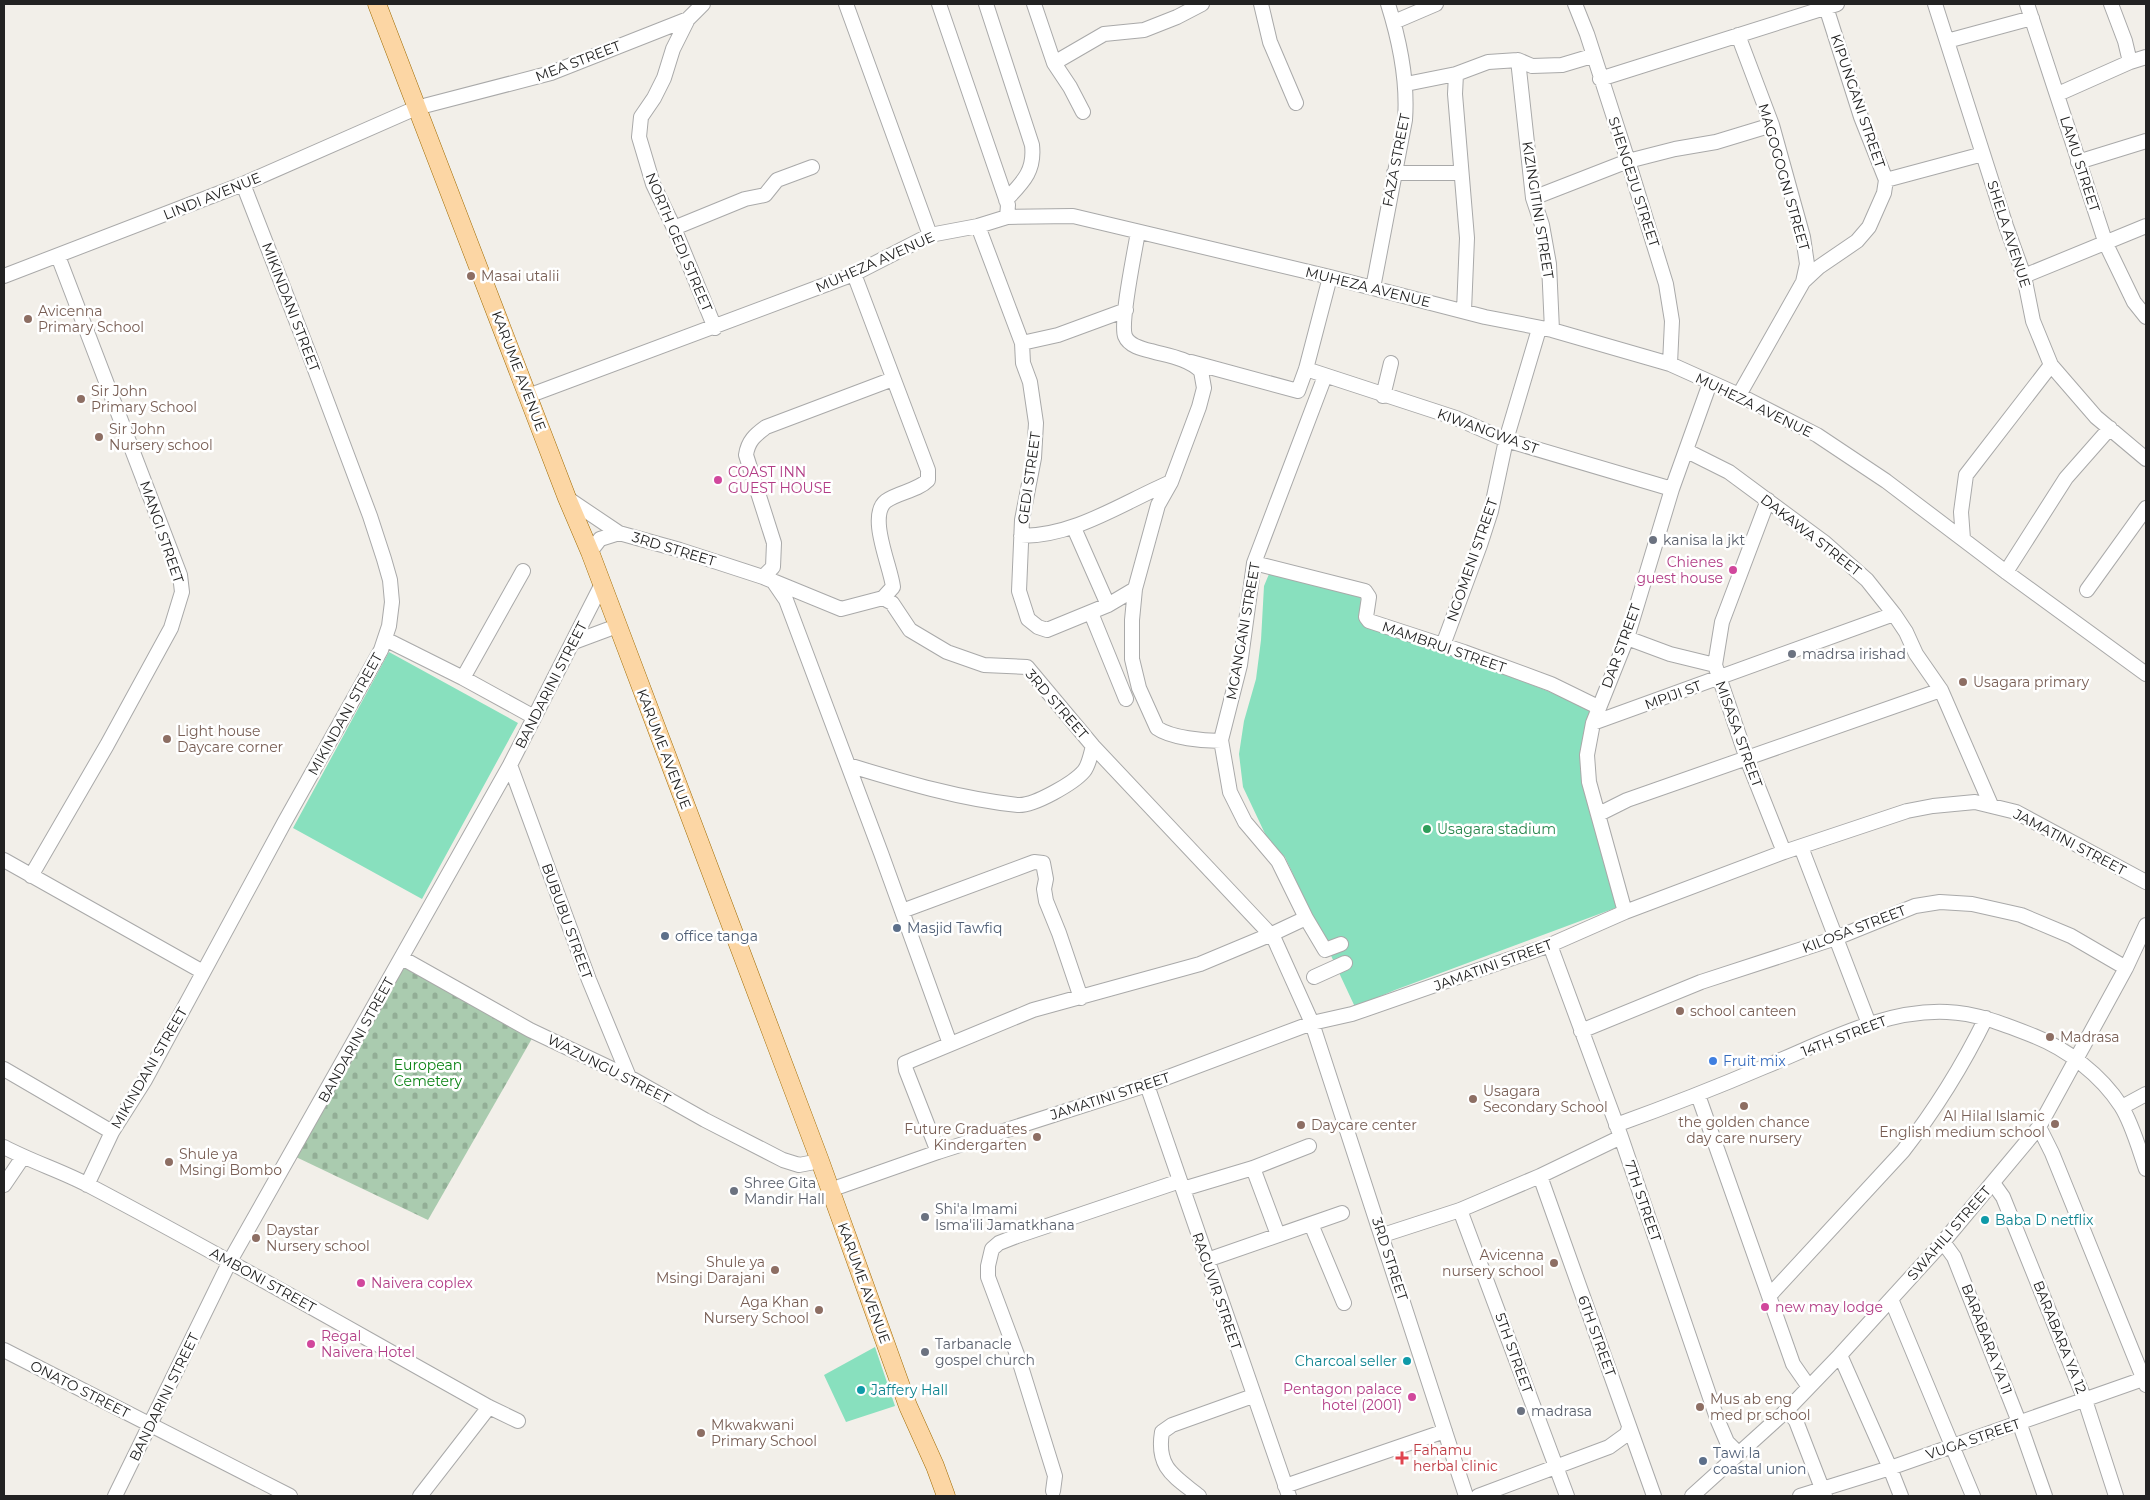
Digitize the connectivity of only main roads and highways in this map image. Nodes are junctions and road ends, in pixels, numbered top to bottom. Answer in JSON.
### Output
{"nodes":[{"id":1,"x":377,"y":4,"type":"edge"},
{"id":2,"x":946,"y":1496,"type":"edge"}],
"edges":[{"from":1,"to":2,"type":"main road","name":"KARUME AVENUE"}]}
